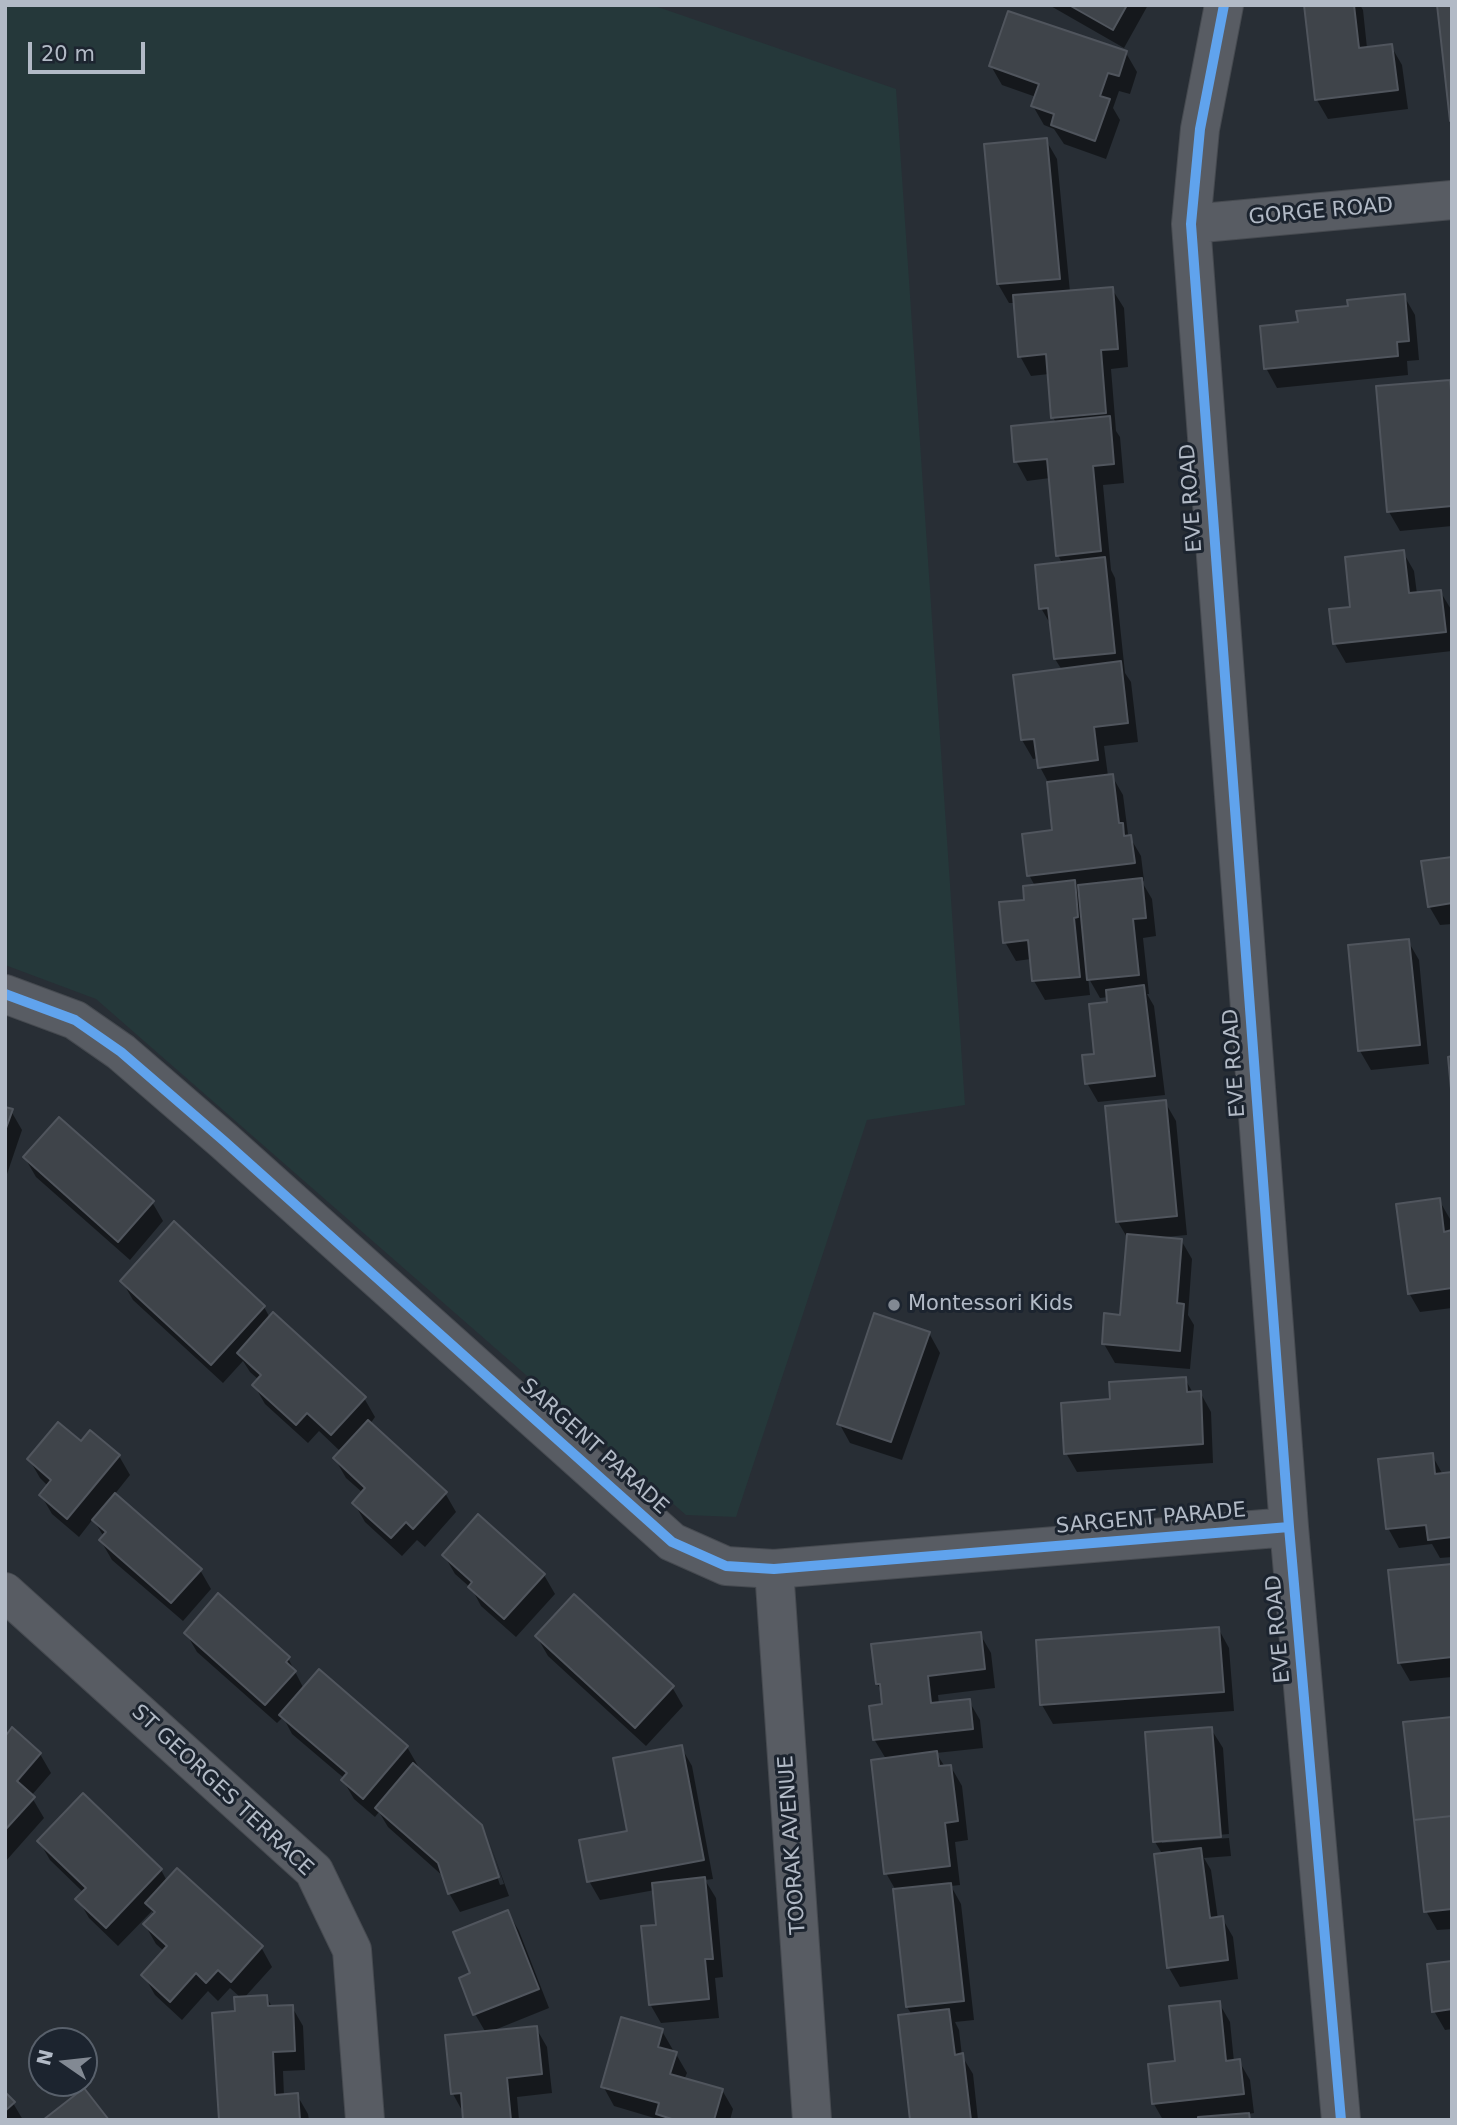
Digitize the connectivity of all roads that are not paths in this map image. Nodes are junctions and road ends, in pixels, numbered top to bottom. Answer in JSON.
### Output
{"nodes":[{"id":1,"x":1224,"y":5,"type":"edge"},
{"id":2,"x":1452,"y":200,"type":"edge"},
{"id":3,"x":1191,"y":223,"type":"junction"},
{"id":4,"x":5,"y":994,"type":"edge"},
{"id":5,"x":1289,"y":1527,"type":"junction"},
{"id":6,"x":774,"y":1569,"type":"junction"},
{"id":7,"x":5,"y":1592,"type":"edge"},
{"id":8,"x":365,"y":2120,"type":"edge"},
{"id":9,"x":812,"y":2120,"type":"edge"},
{"id":10,"x":1341,"y":2120,"type":"edge"}],
"edges":[{"from":1,"to":3,"type":"street","name":"EVE ROAD"},
{"from":2,"to":3,"type":"street","name":"GORGE ROAD"},
{"from":3,"to":5,"type":"street","name":"EVE ROAD"},
{"from":4,"to":6,"type":"street","name":"SARGENT PARADE"},
{"from":5,"to":6,"type":"street","name":"SARGENT PARADE"},
{"from":5,"to":10,"type":"street","name":"EVE ROAD"},
{"from":6,"to":9,"type":"street","name":"TOORAK AVENUE"},
{"from":7,"to":8,"type":"street","name":"ST GEORGES TERRACE"}]}
